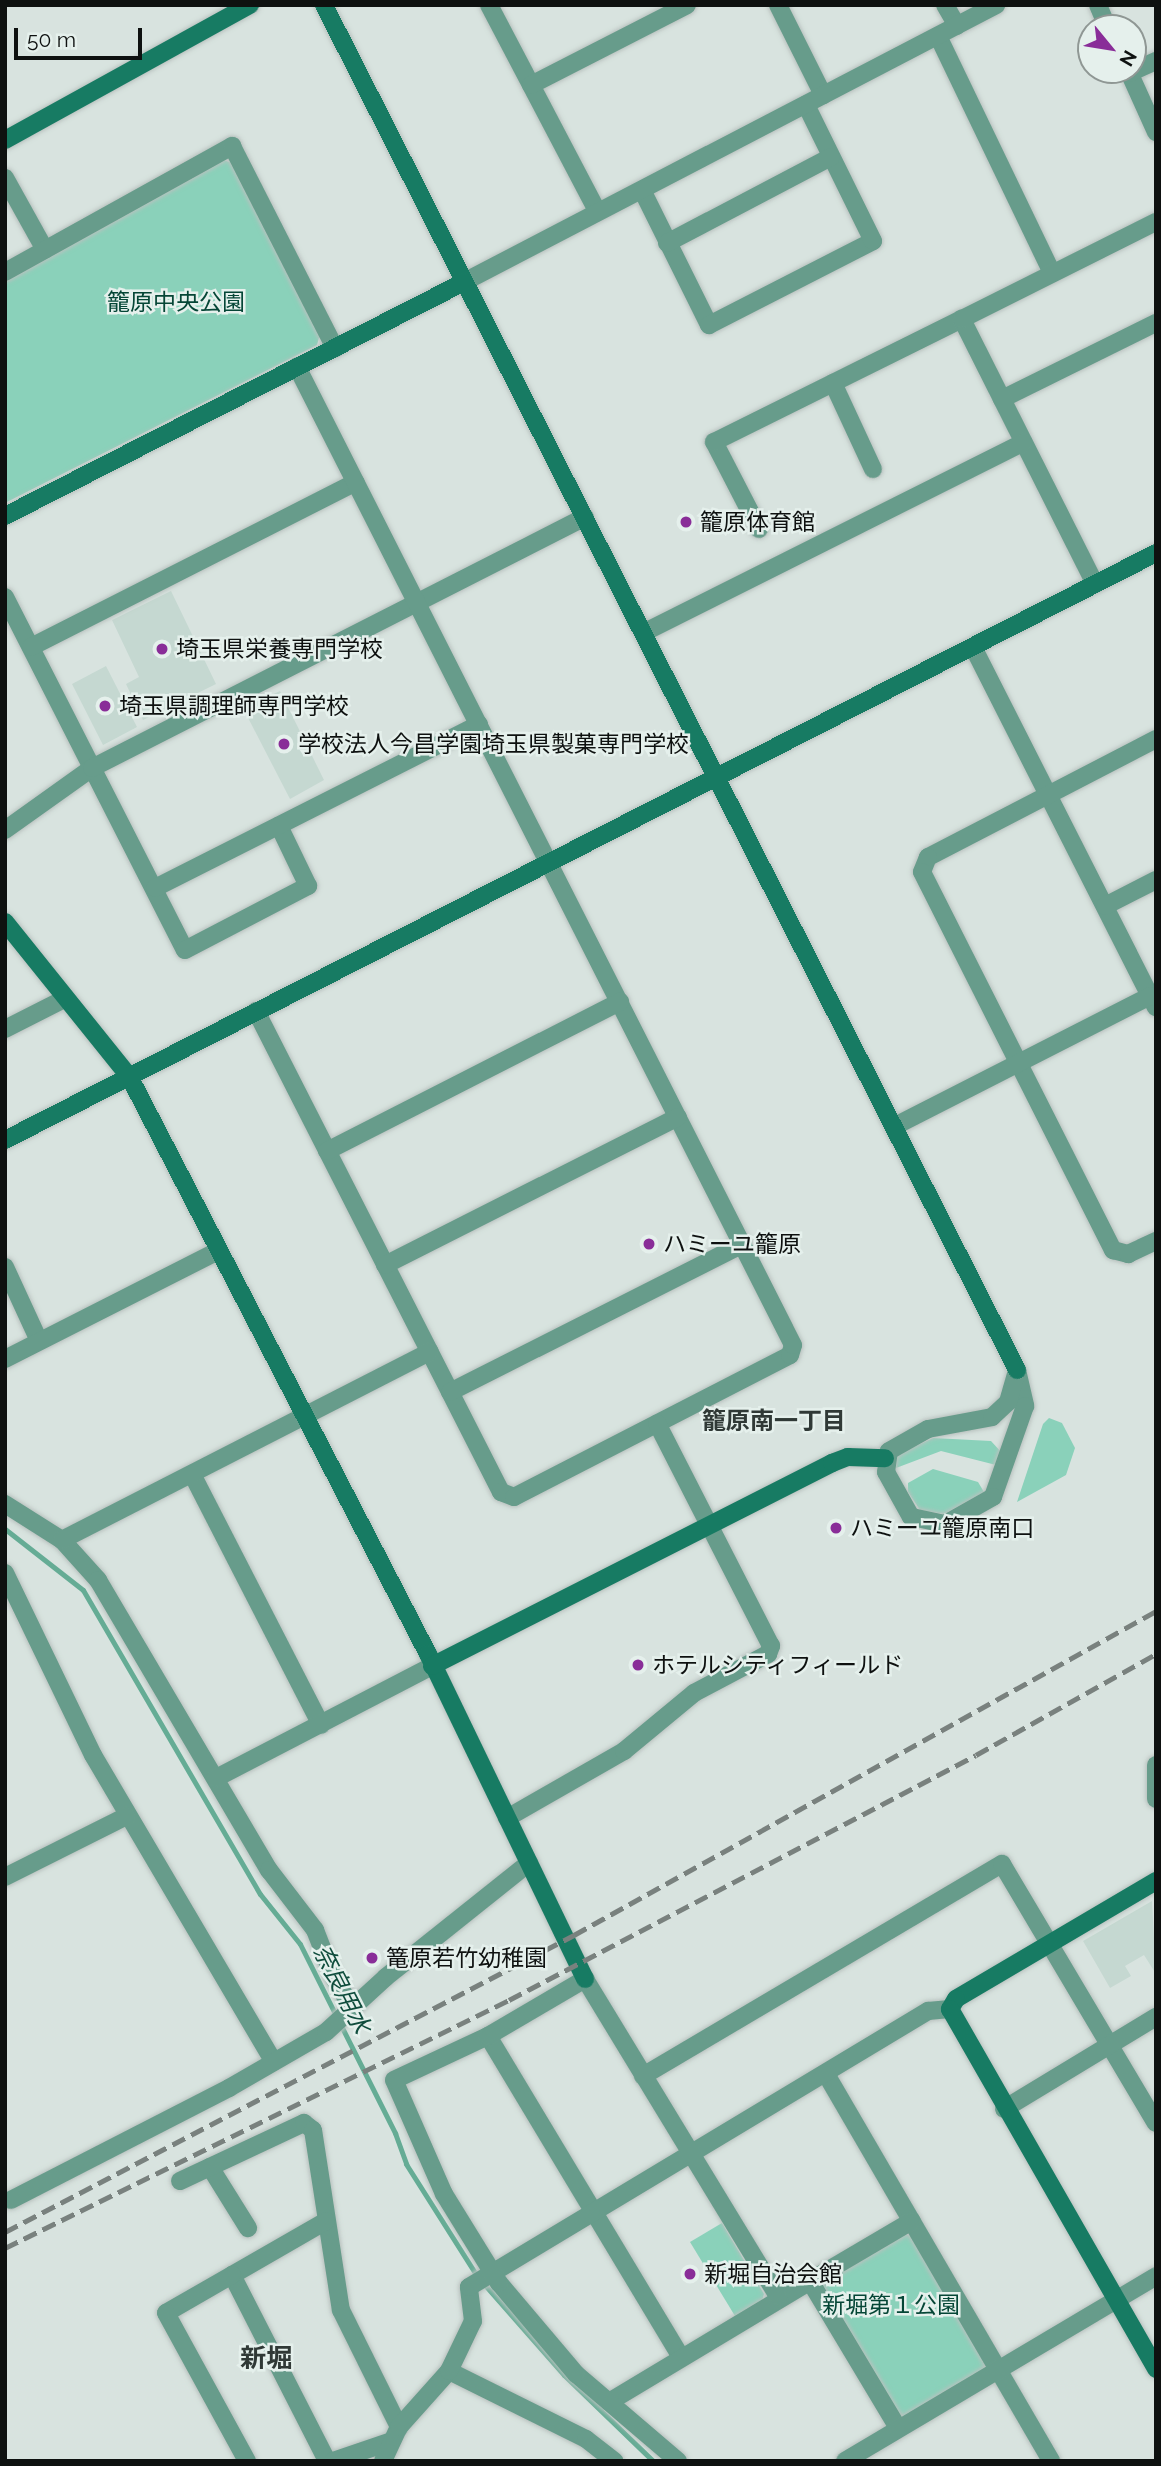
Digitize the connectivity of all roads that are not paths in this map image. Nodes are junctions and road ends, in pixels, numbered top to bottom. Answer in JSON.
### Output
{"nodes":[{"id":1,"x":250,"y":5,"type":"edge"},
{"id":2,"x":324,"y":5,"type":"edge"},
{"id":3,"x":489,"y":5,"type":"edge"},
{"id":4,"x":687,"y":5,"type":"edge"},
{"id":5,"x":778,"y":5,"type":"edge"},
{"id":6,"x":946,"y":5,"type":"edge"},
{"id":7,"x":996,"y":5,"type":"edge"},
{"id":8,"x":957,"y":26,"type":"junction"},
{"id":9,"x":938,"y":36,"type":"junction"},
{"id":10,"x":1134,"y":84,"type":"edge"},
{"id":11,"x":531,"y":85,"type":"junction"},
{"id":12,"x":823,"y":95,"type":"junction"},
{"id":13,"x":806,"y":104,"type":"junction"},
{"id":14,"x":1156,"y":132,"type":"edge"},
{"id":15,"x":5,"y":140,"type":"edge"},
{"id":16,"x":831,"y":157,"type":"junction"},
{"id":17,"x":5,"y":178,"type":"edge"},
{"id":18,"x":642,"y":190,"type":"junction"},
{"id":19,"x":597,"y":211,"type":"junction"},
{"id":20,"x":1156,"y":222,"type":"edge"},
{"id":21,"x":667,"y":243,"type":"junction"},
{"id":22,"x":45,"y":250,"type":"junction"},
{"id":23,"x":5,"y":272,"type":"edge"},
{"id":24,"x":1052,"y":273,"type":"junction"},
{"id":25,"x":464,"y":282,"type":"junction"},
{"id":26,"x":962,"y":319,"type":"junction"},
{"id":27,"x":1156,"y":323,"type":"edge"},
{"id":28,"x":335,"y":348,"type":"junction"},
{"id":29,"x":297,"y":367,"type":"junction"},
{"id":30,"x":832,"y":383,"type":"junction"},
{"id":31,"x":1002,"y":399,"type":"junction"},
{"id":32,"x":1024,"y":443,"type":"junction"},
{"id":33,"x":873,"y":469,"type":"dead end"},
{"id":34,"x":356,"y":482,"type":"junction"},
{"id":35,"x":5,"y":516,"type":"edge"},
{"id":36,"x":585,"y":517,"type":"junction"},
{"id":37,"x":759,"y":529,"type":"dead end"},
{"id":38,"x":1156,"y":553,"type":"edge"},
{"id":39,"x":1096,"y":584,"type":"junction"},
{"id":40,"x":5,"y":597,"type":"edge"},
{"id":41,"x":417,"y":602,"type":"junction"},
{"id":42,"x":645,"y":632,"type":"junction"},
{"id":43,"x":31,"y":647,"type":"junction"},
{"id":44,"x":973,"y":647,"type":"junction"},
{"id":45,"x":479,"y":724,"type":"junction"},
{"id":46,"x":1156,"y":739,"type":"edge"},
{"id":47,"x":92,"y":768,"type":"junction"},
{"id":48,"x":716,"y":776,"type":"junction"},
{"id":49,"x":1048,"y":795,"type":"junction"},
{"id":50,"x":279,"y":825,"type":"junction"},
{"id":51,"x":5,"y":830,"type":"edge"},
{"id":52,"x":549,"y":862,"type":"junction"},
{"id":53,"x":1156,"y":880,"type":"edge"},
{"id":54,"x":155,"y":888,"type":"junction"},
{"id":55,"x":1105,"y":906,"type":"junction"},
{"id":56,"x":5,"y":922,"type":"edge"},
{"id":57,"x":66,"y":998,"type":"junction"},
{"id":58,"x":620,"y":1002,"type":"junction"},
{"id":59,"x":1153,"y":1002,"type":"edge"},
{"id":60,"x":256,"y":1011,"type":"junction"},
{"id":61,"x":5,"y":1029,"type":"edge"},
{"id":62,"x":1018,"y":1063,"type":"junction"},
{"id":63,"x":129,"y":1076,"type":"junction"},
{"id":64,"x":678,"y":1116,"type":"junction"},
{"id":65,"x":895,"y":1126,"type":"junction"},
{"id":66,"x":5,"y":1140,"type":"edge"},
{"id":67,"x":327,"y":1151,"type":"junction"},
{"id":68,"x":1156,"y":1241,"type":"edge"},
{"id":69,"x":743,"y":1244,"type":"junction"},
{"id":70,"x":218,"y":1251,"type":"junction"},
{"id":71,"x":386,"y":1265,"type":"junction"},
{"id":72,"x":5,"y":1267,"type":"edge"},
{"id":73,"x":39,"y":1341,"type":"junction"},
{"id":74,"x":430,"y":1352,"type":"junction"},
{"id":75,"x":5,"y":1359,"type":"edge"},
{"id":76,"x":1017,"y":1370,"type":"junction"},
{"id":77,"x":450,"y":1392,"type":"junction"},
{"id":78,"x":306,"y":1416,"type":"junction"},
{"id":79,"x":657,"y":1423,"type":"junction"},
{"id":80,"x":885,"y":1458,"type":"junction"},
{"id":81,"x":192,"y":1474,"type":"junction"},
{"id":82,"x":5,"y":1504,"type":"edge"},
{"id":83,"x":710,"y":1526,"type":"junction"},
{"id":84,"x":62,"y":1540,"type":"junction"},
{"id":85,"x":5,"y":1573,"type":"edge"},
{"id":86,"x":432,"y":1666,"type":"junction"},
{"id":87,"x":321,"y":1725,"type":"junction"},
{"id":88,"x":1156,"y":1765,"type":"edge"},
{"id":89,"x":216,"y":1779,"type":"junction"},
{"id":90,"x":1156,"y":1799,"type":"edge"},
{"id":91,"x":127,"y":1816,"type":"junction"},
{"id":92,"x":507,"y":1818,"type":"junction"},
{"id":93,"x":529,"y":1863,"type":"junction"},
{"id":94,"x":5,"y":1877,"type":"edge"},
{"id":95,"x":1156,"y":1881,"type":"edge"},
{"id":96,"x":1048,"y":1944,"type":"junction"},
{"id":97,"x":585,"y":1979,"type":"junction"},
{"id":98,"x":950,"y":2008,"type":"junction"},
{"id":99,"x":349,"y":2010,"type":"junction"},
{"id":100,"x":1156,"y":2017,"type":"edge"},
{"id":101,"x":488,"y":2036,"type":"junction"},
{"id":102,"x":1110,"y":2045,"type":"junction"},
{"id":103,"x":274,"y":2062,"type":"junction"},
{"id":104,"x":825,"y":2074,"type":"junction"},
{"id":105,"x":643,"y":2076,"type":"junction"},
{"id":106,"x":1004,"y":2109,"type":"junction"},
{"id":107,"x":1156,"y":2123,"type":"edge"},
{"id":108,"x":690,"y":2154,"type":"junction"},
{"id":109,"x":210,"y":2167,"type":"junction"},
{"id":110,"x":180,"y":2181,"type":"dead end"},
{"id":111,"x":11,"y":2200,"type":"dead end"},
{"id":112,"x":595,"y":2211,"type":"junction"},
{"id":113,"x":326,"y":2221,"type":"junction"},
{"id":114,"x":912,"y":2221,"type":"junction"},
{"id":115,"x":248,"y":2228,"type":"dead end"},
{"id":116,"x":232,"y":2275,"type":"junction"},
{"id":117,"x":1156,"y":2276,"type":"edge"},
{"id":118,"x":482,"y":2278,"type":"junction"},
{"id":119,"x":810,"y":2281,"type":"junction"},
{"id":120,"x":778,"y":2297,"type":"junction"},
{"id":121,"x":1115,"y":2300,"type":"junction"},
{"id":122,"x":681,"y":2357,"type":"junction"},
{"id":123,"x":998,"y":2369,"type":"junction"},
{"id":124,"x":1156,"y":2370,"type":"edge"},
{"id":125,"x":449,"y":2371,"type":"junction"},
{"id":126,"x":609,"y":2402,"type":"junction"},
{"id":127,"x":898,"y":2428,"type":"junction"},
{"id":128,"x":396,"y":2434,"type":"junction"},
{"id":129,"x":247,"y":2461,"type":"edge"},
{"id":130,"x":327,"y":2461,"type":"edge"},
{"id":131,"x":333,"y":2461,"type":"edge"},
{"id":132,"x":383,"y":2461,"type":"edge"},
{"id":133,"x":614,"y":2461,"type":"edge"},
{"id":134,"x":678,"y":2461,"type":"edge"},
{"id":135,"x":845,"y":2461,"type":"edge"},
{"id":136,"x":1051,"y":2461,"type":"edge"}],
"edges":[{"from":1,"to":15,"type":"street"},
{"from":2,"to":25,"type":"street"},
{"from":3,"to":11,"type":"street"},
{"from":4,"to":11,"type":"street"},
{"from":5,"to":12,"type":"street"},
{"from":6,"to":8,"type":"street"},
{"from":7,"to":8,"type":"street"},
{"from":8,"to":9,"type":"street"},
{"from":9,"to":12,"type":"street"},
{"from":9,"to":24,"type":"street"},
{"from":10,"to":14,"type":"street"},
{"from":11,"to":19,"type":"street"},
{"from":12,"to":13,"type":"street"},
{"from":13,"to":16,"type":"street"},
{"from":13,"to":18,"type":"street"},
{"from":16,"to":21,"type":"street"},
{"from":16,"to":21,"type":"street"},
{"from":17,"to":22,"type":"street"},
{"from":18,"to":19,"type":"street"},
{"from":18,"to":21,"type":"street"},
{"from":19,"to":25,"type":"street"},
{"from":20,"to":24,"type":"street"},
{"from":22,"to":23,"type":"street"},
{"from":22,"to":28,"type":"street"},
{"from":24,"to":26,"type":"street"},
{"from":25,"to":28,"type":"street"},
{"from":25,"to":36,"type":"street"},
{"from":26,"to":30,"type":"street"},
{"from":26,"to":31,"type":"street"},
{"from":27,"to":31,"type":"street"},
{"from":28,"to":29,"type":"street"},
{"from":29,"to":34,"type":"street"},
{"from":29,"to":35,"type":"street"},
{"from":30,"to":33,"type":"street"},
{"from":30,"to":37,"type":"street"},
{"from":31,"to":32,"type":"street"},
{"from":32,"to":39,"type":"street"},
{"from":32,"to":42,"type":"street"},
{"from":34,"to":41,"type":"street"},
{"from":34,"to":43,"type":"street"},
{"from":36,"to":41,"type":"street"},
{"from":36,"to":42,"type":"street"},
{"from":38,"to":39,"type":"street"},
{"from":39,"to":44,"type":"street"},
{"from":40,"to":43,"type":"street"},
{"from":41,"to":45,"type":"street"},
{"from":41,"to":47,"type":"street"},
{"from":42,"to":48,"type":"street"},
{"from":43,"to":47,"type":"street"},
{"from":44,"to":48,"type":"street"},
{"from":44,"to":49,"type":"street"},
{"from":45,"to":50,"type":"street"},
{"from":45,"to":52,"type":"street"},
{"from":46,"to":49,"type":"street"},
{"from":47,"to":51,"type":"street"},
{"from":47,"to":54,"type":"street"},
{"from":48,"to":52,"type":"street"},
{"from":48,"to":65,"type":"street"},
{"from":49,"to":55,"type":"street"},
{"from":49,"to":62,"type":"street"},
{"from":50,"to":54,"type":"street"},
{"from":50,"to":54,"type":"street"},
{"from":52,"to":58,"type":"street"},
{"from":52,"to":60,"type":"street"},
{"from":53,"to":55,"type":"street"},
{"from":55,"to":59,"type":"street"},
{"from":56,"to":57,"type":"street"},
{"from":57,"to":61,"type":"street"},
{"from":57,"to":63,"type":"street"},
{"from":58,"to":64,"type":"street"},
{"from":58,"to":67,"type":"street"},
{"from":59,"to":62,"type":"street"},
{"from":60,"to":63,"type":"street"},
{"from":60,"to":67,"type":"street"},
{"from":62,"to":65,"type":"street"},
{"from":62,"to":68,"type":"street"},
{"from":63,"to":66,"type":"street"},
{"from":63,"to":70,"type":"street"},
{"from":64,"to":69,"type":"street"},
{"from":64,"to":71,"type":"street"},
{"from":65,"to":76,"type":"street"},
{"from":67,"to":71,"type":"street"},
{"from":69,"to":77,"type":"street"},
{"from":69,"to":79,"type":"street"},
{"from":70,"to":73,"type":"street"},
{"from":70,"to":78,"type":"street"},
{"from":71,"to":74,"type":"street"},
{"from":72,"to":73,"type":"street"},
{"from":73,"to":75,"type":"street"},
{"from":74,"to":77,"type":"street"},
{"from":74,"to":78,"type":"street"},
{"from":76,"to":80,"type":"street"},
{"from":76,"to":80,"type":"street"},
{"from":77,"to":79,"type":"street"},
{"from":78,"to":81,"type":"street"},
{"from":78,"to":86,"type":"street"},
{"from":79,"to":83,"type":"street"},
{"from":80,"to":83,"type":"street"},
{"from":81,"to":84,"type":"street"},
{"from":81,"to":87,"type":"street"},
{"from":82,"to":84,"type":"street"},
{"from":83,"to":86,"type":"street"},
{"from":83,"to":92,"type":"street"},
{"from":84,"to":89,"type":"street"},
{"from":85,"to":91,"type":"street"},
{"from":86,"to":87,"type":"street"},
{"from":86,"to":92,"type":"street"},
{"from":87,"to":89,"type":"street"},
{"from":88,"to":90,"type":"street"},
{"from":89,"to":99,"type":"street"},
{"from":91,"to":94,"type":"street"},
{"from":91,"to":103,"type":"street"},
{"from":92,"to":93,"type":"street"},
{"from":93,"to":97,"type":"street"},
{"from":93,"to":99,"type":"street"},
{"from":95,"to":96,"type":"street"},
{"from":96,"to":98,"type":"street"},
{"from":96,"to":102,"type":"street"},
{"from":96,"to":105,"type":"street"},
{"from":97,"to":101,"type":"street"},
{"from":97,"to":105,"type":"street"},
{"from":98,"to":104,"type":"street"},
{"from":98,"to":106,"type":"street"},
{"from":99,"to":103,"type":"street"},
{"from":100,"to":102,"type":"street"},
{"from":101,"to":112,"type":"street"},
{"from":101,"to":118,"type":"street"},
{"from":102,"to":106,"type":"street"},
{"from":102,"to":107,"type":"street"},
{"from":103,"to":111,"type":"street"},
{"from":104,"to":108,"type":"street"},
{"from":104,"to":114,"type":"street"},
{"from":105,"to":108,"type":"street"},
{"from":106,"to":121,"type":"street"},
{"from":108,"to":112,"type":"street"},
{"from":108,"to":120,"type":"street"},
{"from":109,"to":110,"type":"street"},
{"from":109,"to":113,"type":"street"},
{"from":109,"to":115,"type":"street"},
{"from":112,"to":118,"type":"street"},
{"from":112,"to":122,"type":"street"},
{"from":113,"to":116,"type":"street"},
{"from":113,"to":128,"type":"street"},
{"from":114,"to":119,"type":"street"},
{"from":114,"to":123,"type":"street"},
{"from":116,"to":129,"type":"street"},
{"from":116,"to":130,"type":"street"},
{"from":117,"to":121,"type":"street"},
{"from":118,"to":125,"type":"street"},
{"from":118,"to":126,"type":"street"},
{"from":119,"to":120,"type":"street"},
{"from":119,"to":127,"type":"street"},
{"from":120,"to":122,"type":"street"},
{"from":121,"to":123,"type":"street"},
{"from":121,"to":124,"type":"street"},
{"from":122,"to":126,"type":"street"},
{"from":123,"to":127,"type":"street"},
{"from":123,"to":136,"type":"street"},
{"from":125,"to":128,"type":"street"},
{"from":125,"to":133,"type":"street"},
{"from":126,"to":134,"type":"street"},
{"from":127,"to":135,"type":"street"},
{"from":128,"to":131,"type":"street"},
{"from":128,"to":132,"type":"street"}]}
